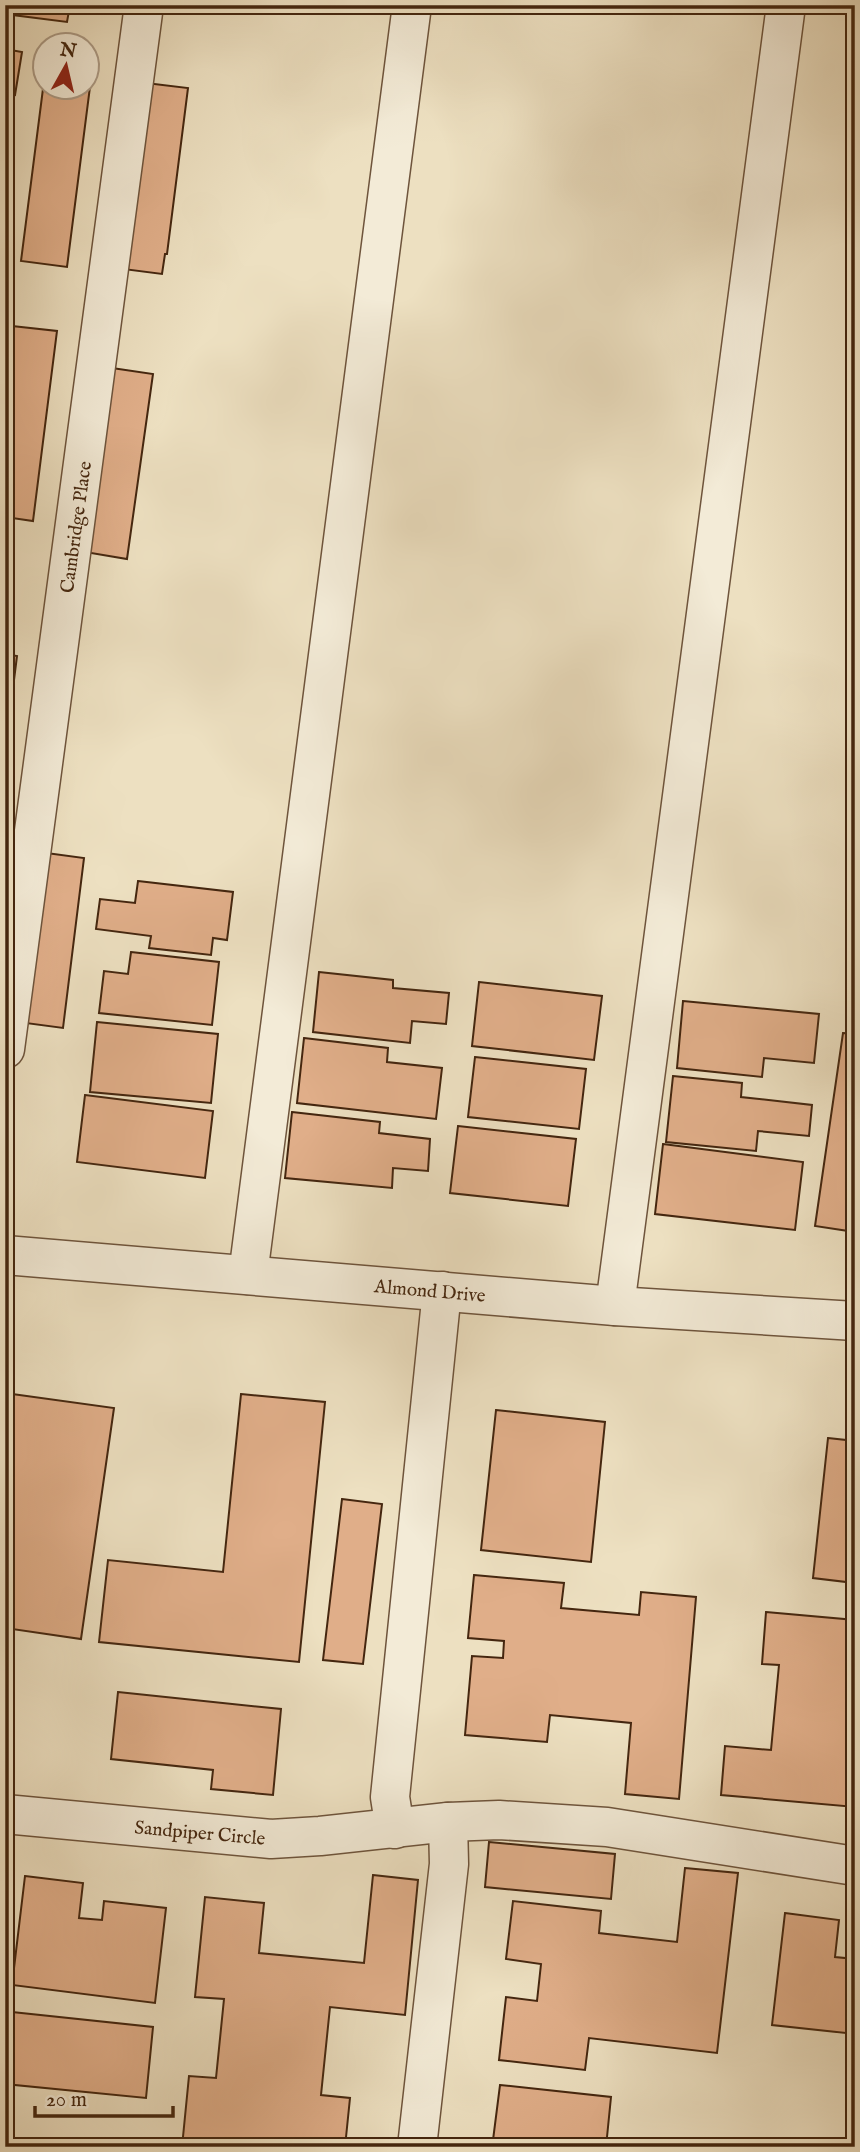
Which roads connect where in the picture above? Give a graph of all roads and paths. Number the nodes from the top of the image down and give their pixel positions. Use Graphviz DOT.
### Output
graph roads {
  1 [pos="144,5"];
  2 [pos="412,5"];
  3 [pos="786,5"];
  4 [pos="5,1049"];
  5 [pos="5,1255"];
  6 [pos="248,1275"];
  7 [pos="442,1291"];
  8 [pos="615,1307"];
  9 [pos="855,1321"];
  10 [pos="5,1814"];
  11 [pos="448,1822"];
  12 [pos="395,1829"];
  13 [pos="855,1866"];
  14 [pos="417,2147"];
  1 -- 4 [label="street, Cambridge Place"];
  2 -- 6 [label="street"];
  3 -- 8 [label="street"];
  5 -- 6 [label="street, Almond Drive"];
  6 -- 7 [label="street, Almond Drive"];
  7 -- 8 [label="street, Almond Drive"];
  7 -- 12 [label="street"];
  8 -- 9 [label="street, Almond Drive"];
  10 -- 12 [label="street, Sandpiper Circle"];
  11 -- 12 [label="street, Sandpiper Circle"];
  11 -- 13 [label="street, Sandpiper Circle"];
  11 -- 14 [label="street"];
}
